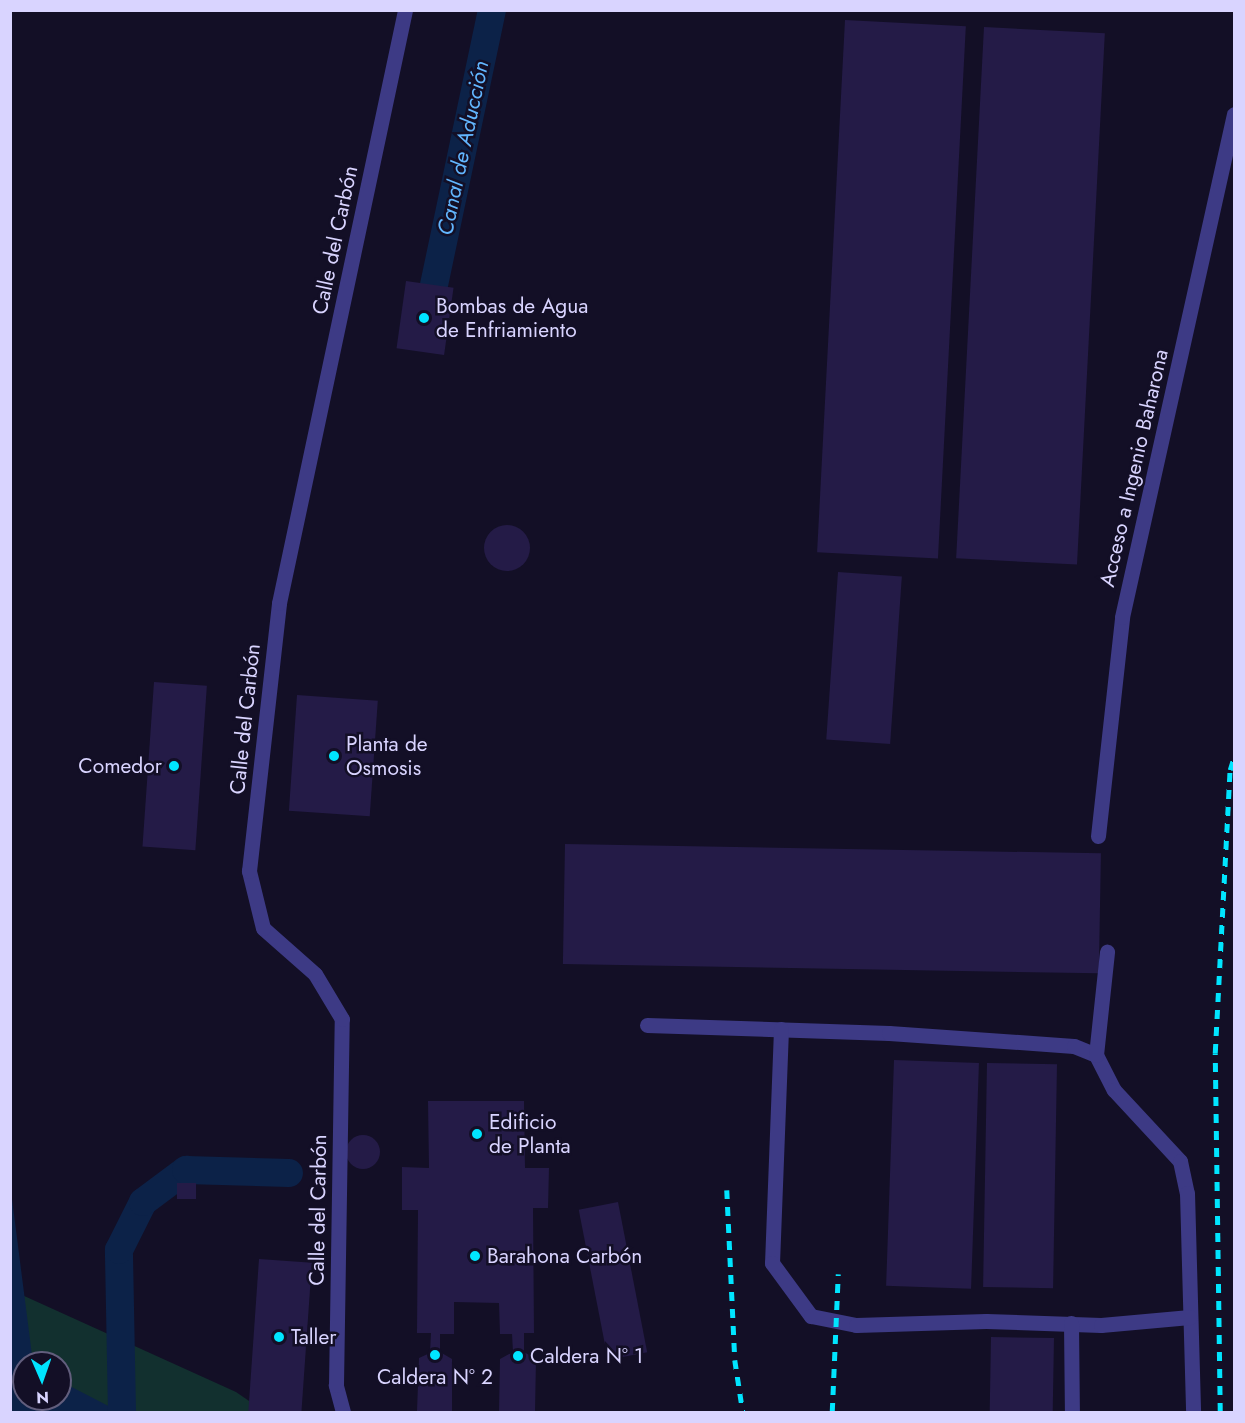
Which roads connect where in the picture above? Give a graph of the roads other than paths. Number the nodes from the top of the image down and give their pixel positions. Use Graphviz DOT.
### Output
graph roads {
  1 [pos="405,10"];
  2 [pos="1234,114"];
  3 [pos="1098,836"];
  4 [pos="1107,952"];
  5 [pos="647,1025"];
  6 [pos="781,1029"];
  7 [pos="1096,1055"];
  8 [pos="1190,1317"];
  9 [pos="1071,1323"];
  10 [pos="343,1413"];
  11 [pos="1072,1413"];
  12 [pos="1193,1413"];
  1 -- 10 [label="lane, Calle del Carbón"];
  2 -- 3 [label="lane, Acceso a Ingenio Baharona"];
  4 -- 7 [label="lane"];
  5 -- 6 [label="lane"];
  6 -- 7 [label="lane"];
  6 -- 9 [label="lane"];
  7 -- 8 [label="lane"];
  8 -- 9 [label="lane"];
  8 -- 12 [label="lane"];
  9 -- 11 [label="lane"];
}
